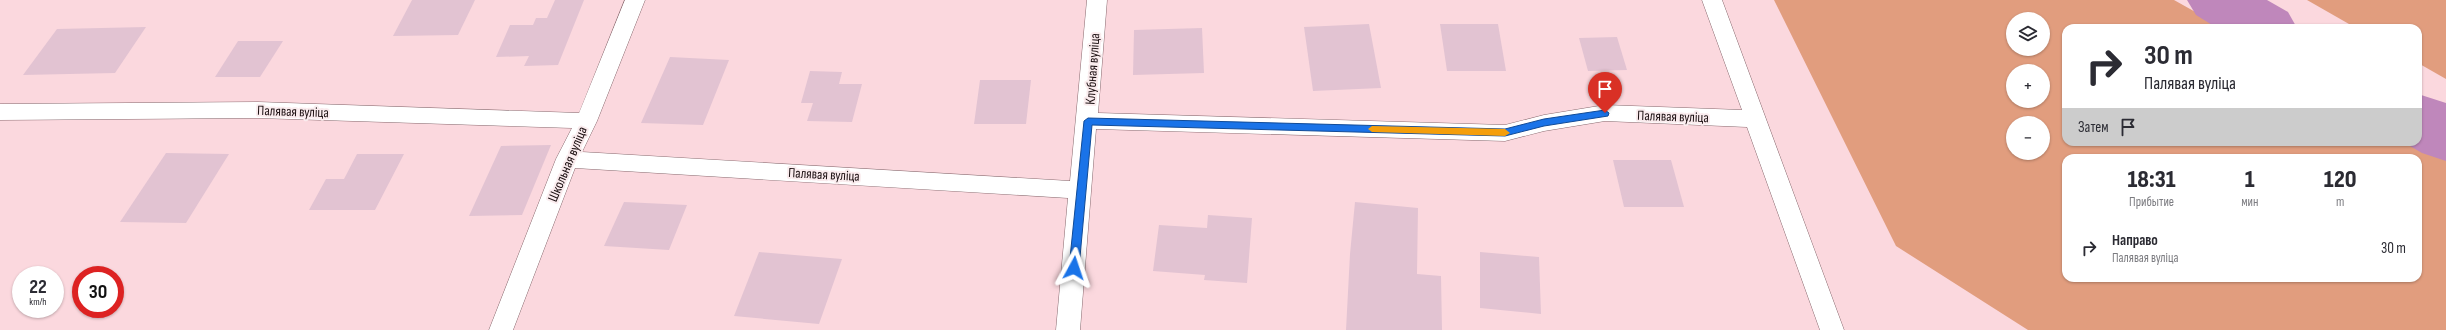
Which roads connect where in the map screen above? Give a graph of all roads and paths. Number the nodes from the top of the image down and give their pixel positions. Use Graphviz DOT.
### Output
graph roads {
  1 [pos="635,0"];
  2 [pos="1097,0"];
  3 [pos="1712,0"];
  4 [pos="0,112"];
  5 [pos="1757,119"];
  6 [pos="586,121"];
  7 [pos="1088,121"];
  8 [pos="567,159"];
  9 [pos="1082,190"];
  10 [pos="501,330"];
  11 [pos="1068,330"];
  12 [pos="1832,330"];
  1 -- 6 [label="street, Школьная вуліца"];
  2 -- 7 [label="street, Клубная вуліца"];
  3 -- 5 [label="street"];
  4 -- 6 [label="street, Палявая вуліца"];
  5 -- 7 [label="street, Палявая вуліца"];
  5 -- 12 [label="street"];
  6 -- 8 [label="street, Школьная вуліца"];
  7 -- 9 [label="street, Клубная вуліца"];
  8 -- 9 [label="street, Палявая вуліца"];
  8 -- 10 [label="street, Школьная вуліца"];
  9 -- 11 [label="street, Клубная вуліца"];
}
